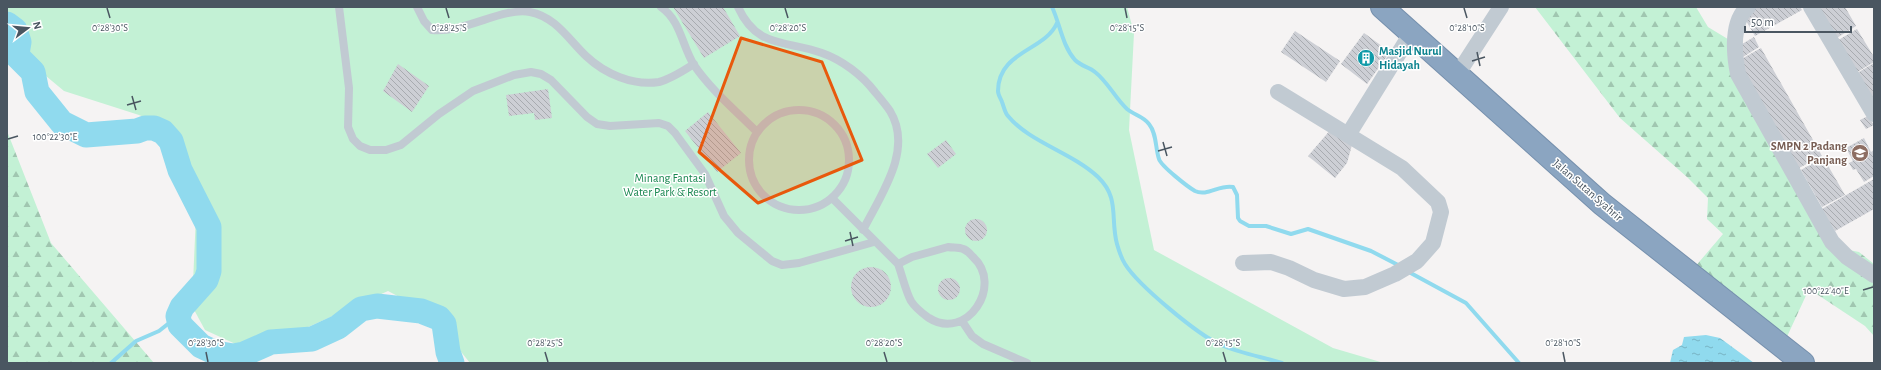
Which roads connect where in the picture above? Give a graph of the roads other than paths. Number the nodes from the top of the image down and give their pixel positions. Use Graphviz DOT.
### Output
graph roads {
  1 [pos="339,7"];
  2 [pos="417,7"];
  3 [pos="661,7"];
  4 [pos="738,7"];
  5 [pos="1382,7"];
  6 [pos="1501,7"];
  7 [pos="1748,7"];
  8 [pos="1811,7"];
  9 [pos="1412,32"];
  10 [pos="694,64"];
  11 [pos="1457,75"];
  12 [pos="1278,92"];
  13 [pos="1874,114"];
  14 [pos="757,132"];
  15 [pos="1348,135"];
  16 [pos="833,198"];
  17 [pos="863,230"];
  18 [pos="874,242"];
  19 [pos="1243,263"];
  20 [pos="898,264"];
  21 [pos="1874,274"];
  22 [pos="962,321"];
  23 [pos="1027,363"];
  24 [pos="1803,363"];
  1 -- 18 [label="lane"];
  2 -- 10 [label="lane"];
  3 -- 10 [label="lane"];
  4 -- 17 [label="lane"];
  5 -- 9 [label="highway, Jalan Sutan Syahrir"];
  6 -- 11 [label="street"];
  7 -- 21 [label="street"];
  8 -- 13 [label="street"];
  9 -- 11 [label="highway, Jalan Sutan Syahrir"];
  9 -- 15 [label="street"];
  10 -- 14 [label="lane"];
  11 -- 24 [label="highway, Jalan Sutan Syahrir"];
  12 -- 15 [label="street"];
  14 -- 16 [label="lane"];
  14 -- 16 [label="lane"];
  15 -- 19 [label="street"];
  16 -- 17 [label="lane"];
  17 -- 18 [label="lane"];
  18 -- 20 [label="lane"];
  20 -- 22 [label="lane"];
  20 -- 22 [label="lane"];
  22 -- 23 [label="lane"];
}
